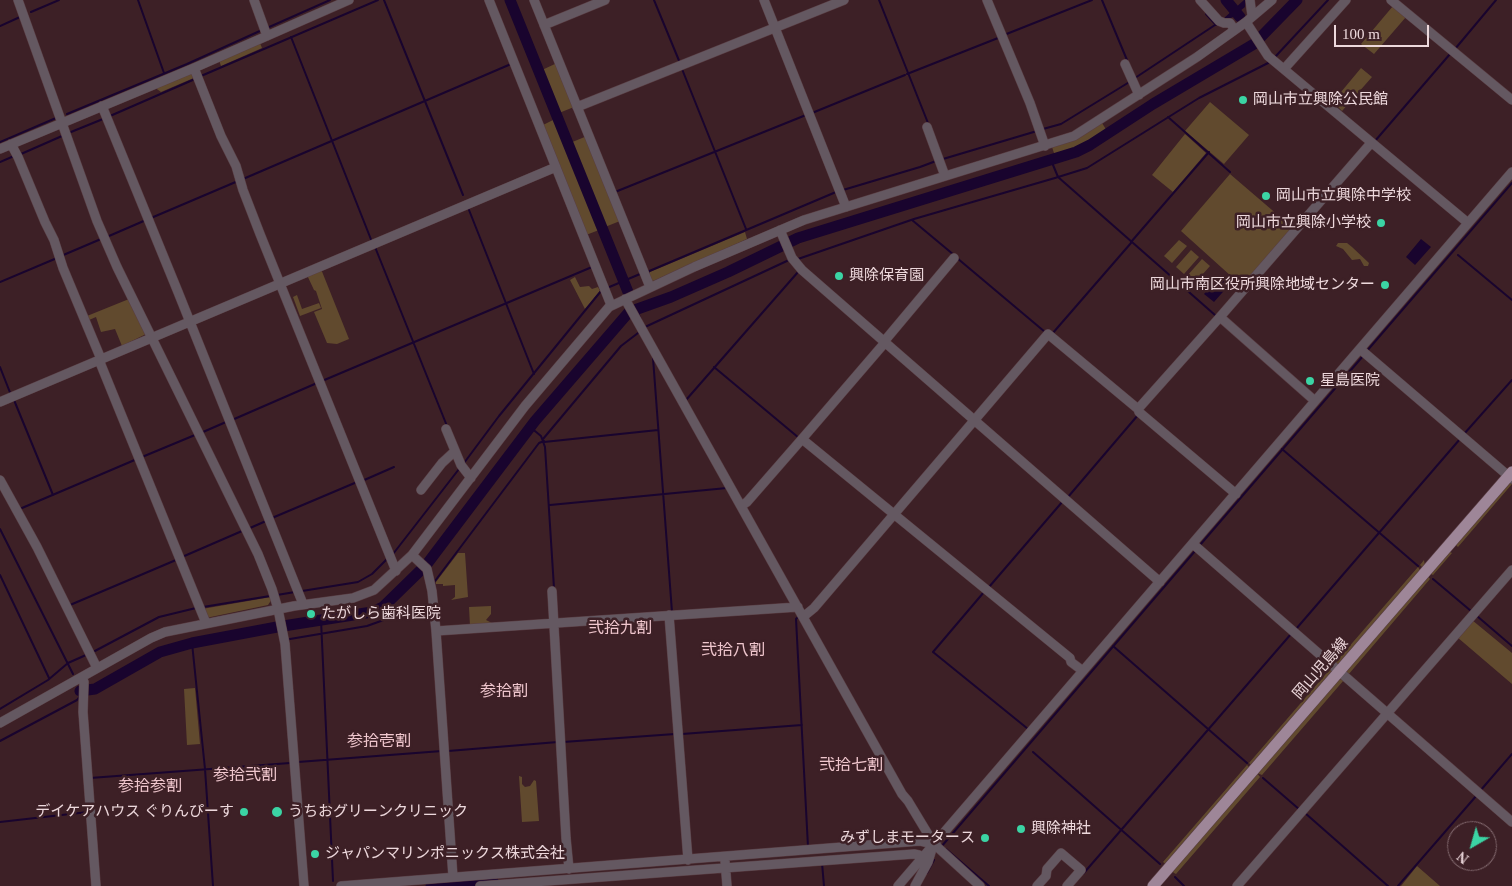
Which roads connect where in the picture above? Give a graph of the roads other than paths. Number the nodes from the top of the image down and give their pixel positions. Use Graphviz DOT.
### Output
graph roads {
  1 [pos="18,0"];
  2 [pos="254,0"];
  3 [pos="349,0"];
  4 [pos="489,0"];
  5 [pos="534,0"];
  6 [pos="605,0"];
  7 [pos="764,0"];
  8 [pos="844,0"];
  9 [pos="987,0"];
  10 [pos="1200,0"];
  11 [pos="1250,0"];
  12 [pos="1272,0"];
  13 [pos="1346,0"];
  14 [pos="1391,0"];
  15 [pos="1249,19"];
  16 [pos="544,25"];
  17 [pos="776,28"];
  18 [pos="1234,29"];
  19 [pos="265,31"];
  20 [pos="1125,64"];
  21 [pos="1286,67"];
  22 [pos="197,75"];
  23 [pos="1139,95"];
  24 [pos="1512,100"];
  25 [pos="579,107"];
  26 [pos="106,113"];
  27 [pos="62,123"];
  28 [pos="927,128"];
  29 [pos="1371,142"];
  30 [pos="11,144"];
  31 [pos="1045,146"];
  32 [pos="0,149"];
  33 [pos="554,168"];
  34 [pos="1512,172"];
  35 [pos="945,176"];
  36 [pos="846,207"];
  37 [pos="1468,223"];
  38 [pos="780,230"];
  39 [pos="954,258"];
  40 [pos="281,283"];
  41 [pos="650,287"];
  42 [pos="626,301"];
  43 [pos="611,305"];
  44 [pos="1220,317"];
  45 [pos="190,322"];
  46 [pos="152,338"];
  47 [pos="884,343"];
  48 [pos="1363,352"];
  49 [pos="100,359"];
  50 [pos="1316,401"];
  51 [pos="0,402"];
  52 [pos="1138,409"];
  53 [pos="973,420"];
  54 [pos="446,429"];
  55 [pos="802,440"];
  56 [pos="455,451"];
  57 [pos="1511,475"];
  58 [pos="471,478"];
  59 [pos="0,480"];
  60 [pos="421,490"];
  61 [pos="1236,494"];
  62 [pos="743,504"];
  63 [pos="894,514"];
  64 [pos="1196,547"];
  65 [pos="412,555"];
  66 [pos="1512,570"];
  67 [pos="396,572"];
  68 [pos="1160,582"];
  69 [pos="552,591"];
  70 [pos="303,604"];
  71 [pos="798,607"];
  72 [pos="278,609"];
  73 [pos="671,615"];
  74 [pos="805,615"];
  75 [pos="206,623"];
  76 [pos="554,623"];
  77 [pos="436,631"];
  78 [pos="97,668"];
  79 [pos="1083,671"];
  80 [pos="1339,672"];
  81 [pos="82,677"];
  82 [pos="1388,714"];
  83 [pos="0,723"];
  84 [pos="1512,822"];
  85 [pos="934,844"];
  86 [pos="919,855"];
  87 [pos="688,860"];
  88 [pos="726,864"];
  89 [pos="664,867"];
  90 [pos="569,869"];
  91 [pos="641,869"];
  92 [pos="453,876"];
  93 [pos="480,882"];
  94 [pos="362,885"];
  95 [pos="96,886"];
  96 [pos="304,886"];
  97 [pos="341,886"];
  98 [pos="727,886"];
  99 [pos="898,886"];
  100 [pos="915,886"];
  101 [pos="980,886"];
  102 [pos="1037,886"];
  103 [pos="1067,886"];
  104 [pos="1154,886"];
  105 [pos="1237,886"];
  1 -- 27 [label="street"];
  2 -- 19 [label="street"];
  3 -- 19 [label="street"];
  4 -- 33 [label="street"];
  5 -- 16 [label="street"];
  6 -- 16 [label="street"];
  7 -- 17 [label="street"];
  8 -- 17 [label="street"];
  9 -- 31 [label="street"];
  10 -- 18 [label="street"];
  11 -- 15 [label="street"];
  12 -- 15 [label="street"];
  13 -- 21 [label="street"];
  14 -- 24 [label="street"];
  15 -- 18 [label="street"];
  15 -- 21 [label="street"];
  16 -- 25 [label="street"];
  17 -- 25 [label="street"];
  17 -- 36 [label="street"];
  18 -- 23 [label="street"];
  19 -- 22 [label="street"];
  20 -- 23 [label="street"];
  21 -- 29 [label="street"];
  22 -- 26 [label="street"];
  22 -- 40 [label="street"];
  23 -- 31 [label="street"];
  25 -- 41 [label="street"];
  26 -- 27 [label="street"];
  26 -- 45 [label="street"];
  27 -- 30 [label="street"];
  27 -- 46 [label="street"];
  28 -- 35 [label="street"];
  29 -- 37 [label="street"];
  29 -- 44 [label="street"];
  30 -- 32 [label="street"];
  30 -- 49 [label="street"];
  31 -- 35 [label="street"];
  33 -- 40 [label="street"];
  33 -- 43 [label="street"];
  34 -- 37 [label="street"];
  35 -- 36 [label="street"];
  36 -- 38 [label="street"];
  37 -- 48 [label="street"];
  38 -- 41 [label="street"];
  38 -- 47 [label="street"];
  39 -- 47 [label="street"];
  40 -- 45 [label="street"];
  40 -- 67 [label="street"];
  41 -- 42 [label="street"];
  42 -- 43 [label="street"];
  42 -- 62 [label="street"];
  43 -- 58 [label="street"];
  44 -- 50 [label="street"];
  44 -- 52 [label="street"];
  45 -- 46 [label="street"];
  45 -- 70 [label="street"];
  46 -- 49 [label="street"];
  46 -- 72 [label="street"];
  47 -- 53 [label="street"];
  47 -- 55 [label="street"];
  48 -- 50 [label="street"];
  48 -- 57 [label="street"];
  49 -- 51 [label="street"];
  49 -- 75 [label="street"];
  50 -- 61 [label="street"];
  52 -- 53 [label="street"];
  52 -- 61 [label="street"];
  53 -- 63 [label="street"];
  53 -- 68 [label="street"];
  54 -- 56 [label="street"];
  55 -- 62 [label="street"];
  55 -- 63 [label="street"];
  56 -- 58 [label="street"];
  56 -- 60 [label="street"];
  57 -- 80 [label="main road, 岡山児島線"];
  58 -- 65 [label="street"];
  59 -- 78 [label="street"];
  61 -- 64 [label="street"];
  62 -- 71 [label="street"];
  63 -- 74 [label="street"];
  63 -- 79 [label="street"];
  64 -- 68 [label="street"];
  64 -- 80 [label="street"];
  65 -- 67 [label="street"];
  65 -- 77 [label="street"];
  66 -- 82 [label="street"];
  67 -- 70 [label="street"];
  68 -- 79 [label="street"];
  69 -- 76 [label="street"];
  70 -- 72 [label="street"];
  71 -- 73 [label="street"];
  71 -- 74 [label="street"];
  72 -- 75 [label="street"];
  72 -- 96 [label="street"];
  73 -- 76 [label="street"];
  73 -- 87 [label="street"];
  74 -- 85 [label="street"];
  75 -- 78 [label="street"];
  76 -- 77 [label="street"];
  76 -- 90 [label="street"];
  77 -- 92 [label="street"];
  78 -- 81 [label="street"];
  79 -- 85 [label="street"];
  80 -- 82 [label="street"];
  80 -- 104 [label="main road, 岡山児島線"];
  81 -- 83 [label="street"];
  81 -- 95 [label="street"];
  82 -- 84 [label="street"];
  82 -- 105 [label="street"];
  85 -- 88 [label="street"];
  85 -- 99 [label="street"];
  85 -- 100 [label="street"];
  85 -- 101 [label="street"];
  86 -- 88 [label="street"];
  87 -- 88 [label="street"];
  87 -- 89 [label="street"];
  88 -- 89 [label="street"];
  88 -- 98 [label="street"];
  89 -- 91 [label="street"];
  90 -- 91 [label="street"];
  90 -- 93 [label="street"];
  91 -- 93 [label="street"];
  92 -- 93 [label="street"];
  92 -- 94 [label="street"];
  94 -- 97 [label="street"];
  102 -- 103 [label="street"];
}
